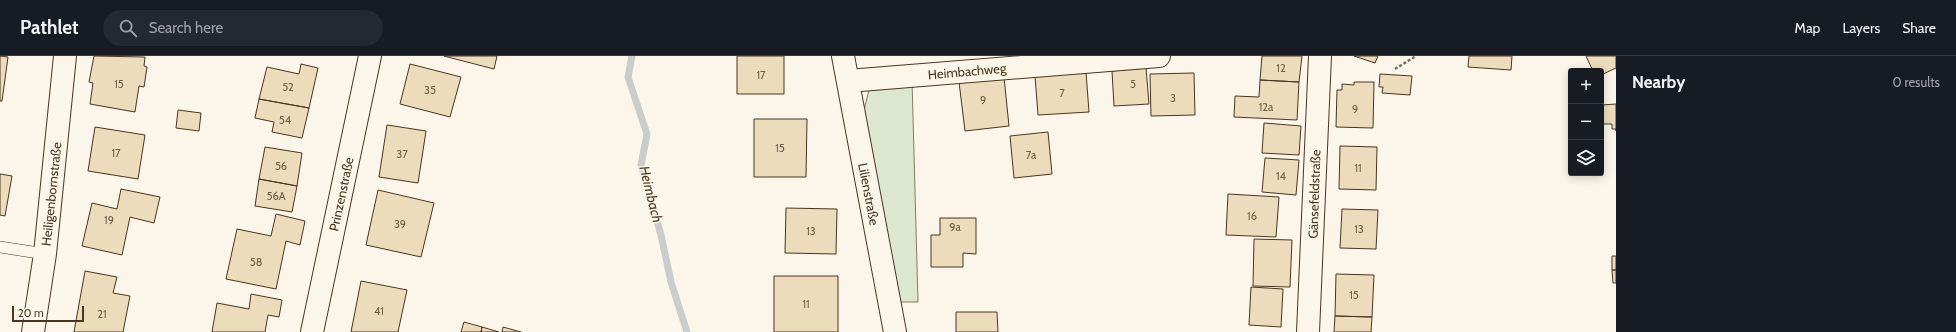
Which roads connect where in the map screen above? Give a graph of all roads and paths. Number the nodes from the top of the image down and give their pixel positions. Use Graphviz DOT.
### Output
graph roads {
  1 [pos="64,56"];
  2 [pos="370,56"];
  3 [pos="843,56"];
  4 [pos="1159,56"];
  5 [pos="1320,56"];
  6 [pos="1416,56"];
  7 [pos="1395,69"];
  8 [pos="848,81"];
  9 [pos="0,247"];
  10 [pos="45,254"];
  11 [pos="33,332"];
  12 [pos="312,332"];
  13 [pos="895,332"];
  14 [pos="1308,332"];
  1 -- 10 [label="street, Heiligenbornstraße"];
  2 -- 12 [label="street, Prinzenstraße"];
  3 -- 8 [label="street, Lilienstraße"];
  4 -- 8 [label="street, Heimbachweg"];
  5 -- 14 [label="street, Gänsefeldstraße"];
  6 -- 7 [label="path"];
  8 -- 13 [label="street, Lilienstraße"];
  9 -- 10 [label="lane"];
  10 -- 11 [label="street, Heiligenbornstraße"];
}
